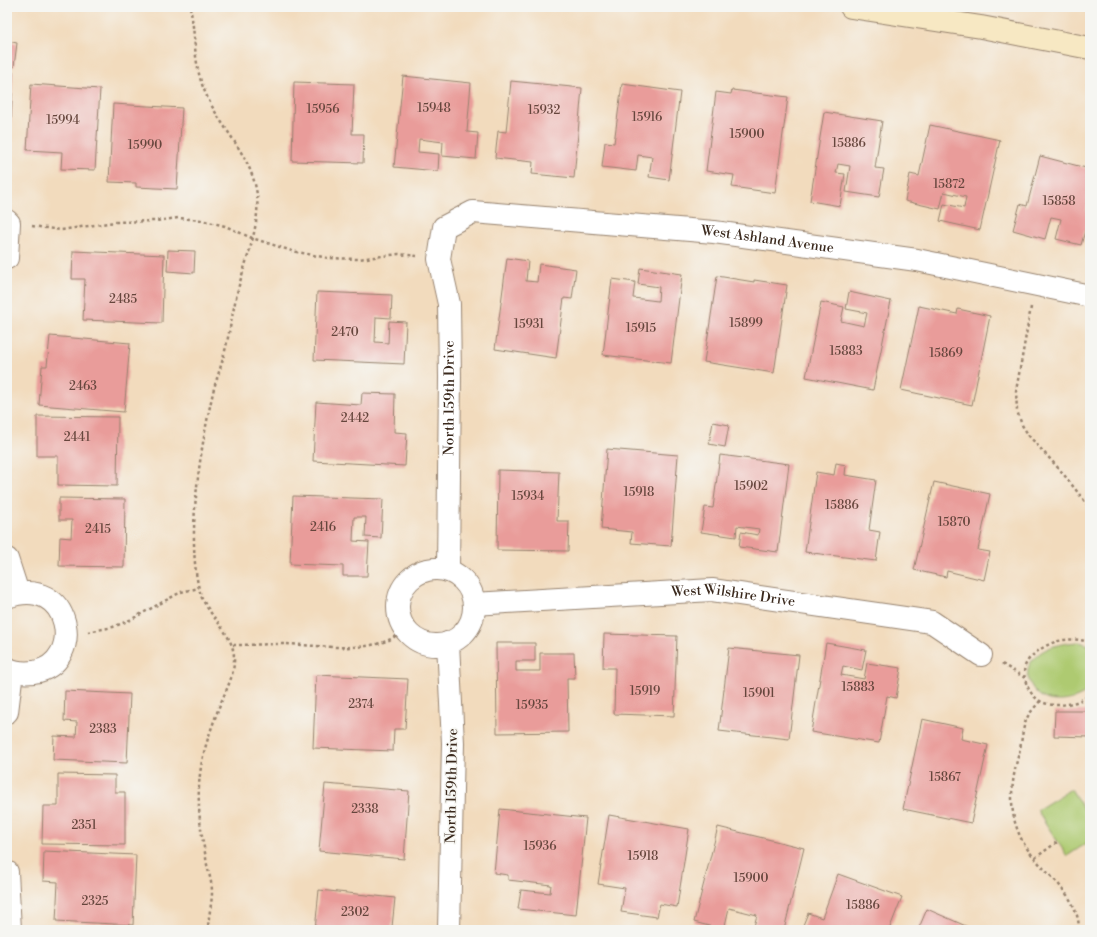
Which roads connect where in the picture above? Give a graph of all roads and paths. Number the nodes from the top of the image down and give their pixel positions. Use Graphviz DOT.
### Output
graph roads {
  1 [pos="190,7"];
  2 [pos="851,7"];
  3 [pos="1090,48"];
  4 [pos="8,222"];
  5 [pos="444,227"];
  6 [pos="252,238"];
  7 [pos="7,258"];
  8 [pos="439,259"];
  9 [pos="1034,285"];
  10 [pos="1090,296"];
  11 [pos="1090,508"];
  12 [pos="7,559"];
  13 [pos="448,570"];
  14 [pos="199,588"];
  15 [pos="13,595"];
  16 [pos="474,604"];
  17 [pos="403,625"];
  18 [pos="66,629"];
  19 [pos="1090,642"];
  20 [pos="448,643"];
  21 [pos="233,645"];
  22 [pos="981,655"];
  23 [pos="10,669"];
  24 [pos="1025,678"];
  25 [pos="1090,694"];
  26 [pos="1040,701"];
  27 [pos="7,712"];
  28 [pos="1058,842"];
  29 [pos="1035,858"];
  30 [pos="7,872"];
  31 [pos="10,930"];
  32 [pos="208,930"];
  33 [pos="449,930"];
  34 [pos="1079,930"];
  1 -- 6 [label="path"];
  2 -- 3 [label="main road"];
  4 -- 6 [label="path"];
  4 -- 7 [label="street"];
  5 -- 8 [label="street, North 159th Drive"];
  5 -- 9 [label="street, West Ashland Avenue"];
  6 -- 8 [label="path"];
  6 -- 14 [label="path"];
  8 -- 13 [label="street, North 159th Drive"];
  9 -- 10 [label="street, West Ashland Avenue"];
  9 -- 11 [label="path"];
  12 -- 15 [label="street"];
  13 -- 16 [label="street"];
  13 -- 17 [label="street"];
  14 -- 18 [label="path"];
  14 -- 21 [label="path"];
  15 -- 18 [label="street"];
  16 -- 20 [label="street"];
  16 -- 22 [label="street, West Wilshire Drive"];
  17 -- 20 [label="street"];
  17 -- 21 [label="path"];
  18 -- 23 [label="street"];
  19 -- 24 [label="path"];
  20 -- 33 [label="street, North 159th Drive"];
  21 -- 32 [label="path"];
  22 -- 24 [label="path"];
  23 -- 27 [label="street"];
  24 -- 26 [label="path"];
  25 -- 26 [label="path"];
  26 -- 29 [label="path"];
  28 -- 29 [label="path"];
  29 -- 34 [label="path"];
  30 -- 31 [label="street"];
}
